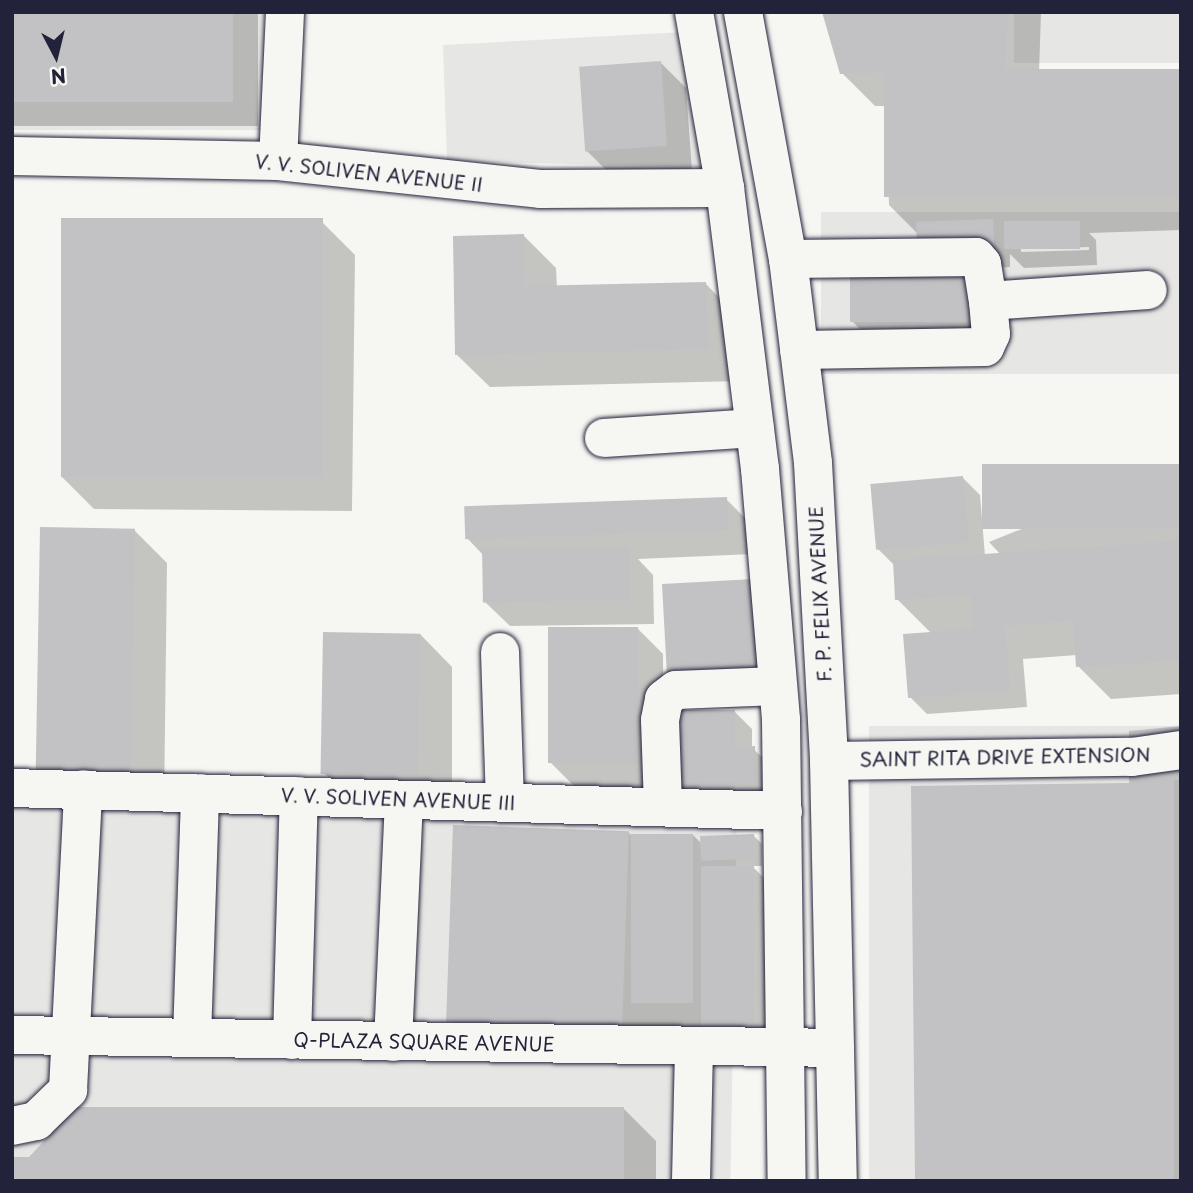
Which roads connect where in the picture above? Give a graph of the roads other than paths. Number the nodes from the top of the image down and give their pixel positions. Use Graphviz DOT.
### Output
graph roads {
  1 [pos="285,12"];
  2 [pos="694,12"];
  3 [pos="743,12"];
  4 [pos="12,156"];
  5 [pos="278,161"];
  6 [pos="725,188"];
  7 [pos="788,259"];
  8 [pos="1148,290"];
  9 [pos="988,301"];
  10 [pos="799,350"];
  11 [pos="755,428"];
  12 [pos="604,438"];
  13 [pos="813,463"];
  14 [pos="760,469"];
  15 [pos="500,652"];
  16 [pos="778,686"];
  17 [pos="1181,751"];
  18 [pos="829,761"];
  19 [pos="12,788"];
  20 [pos="83,789"];
  21 [pos="200,793"];
  22 [pos="299,796"];
  23 [pos="404,800"];
  24 [pos="505,802"];
  25 [pos="663,806"];
  26 [pos="783,811"];
  27 [pos="12,1035"];
  28 [pos="71,1036"];
  29 [pos="191,1038"];
  30 [pos="292,1040"];
  31 [pos="393,1042"];
  32 [pos="694,1048"];
  33 [pos="786,1048"];
  34 [pos="835,1048"];
  35 [pos="12,1126"];
  36 [pos="691,1181"];
  37 [pos="787,1181"];
  38 [pos="838,1181"];
  1 -- 5 [label="main road"];
  2 -- 6 [label="main road"];
  3 -- 7 [label="main road, F. P. FELIX AVENUE"];
  4 -- 5 [label="main road, V. V. SOLIVEN AVENUE II"];
  5 -- 6 [label="main road, V. V. SOLIVEN AVENUE II"];
  6 -- 11 [label="main road"];
  7 -- 9 [label="main road"];
  7 -- 10 [label="main road, F. P. FELIX AVENUE"];
  8 -- 9 [label="main road"];
  9 -- 10 [label="main road"];
  10 -- 13 [label="main road, F. P. FELIX AVENUE"];
  11 -- 12 [label="main road"];
  11 -- 14 [label="main road"];
  13 -- 14 [label="main road"];
  13 -- 18 [label="main road, F. P. FELIX AVENUE"];
  14 -- 16 [label="main road"];
  15 -- 24 [label="main road"];
  16 -- 25 [label="main road"];
  16 -- 26 [label="main road"];
  17 -- 18 [label="main road, SAINT RITA DRIVE EXTENSION"];
  18 -- 34 [label="main road, F. P. FELIX AVENUE"];
  19 -- 20 [label="main road, V. V. SOLIVEN AVENUE III"];
  20 -- 21 [label="main road, V. V. SOLIVEN AVENUE III"];
  20 -- 28 [label="main road"];
  21 -- 22 [label="main road, V. V. SOLIVEN AVENUE III"];
  21 -- 29 [label="main road"];
  22 -- 23 [label="main road, V. V. SOLIVEN AVENUE III"];
  22 -- 30 [label="main road"];
  23 -- 24 [label="main road, V. V. SOLIVEN AVENUE III"];
  23 -- 31 [label="main road"];
  24 -- 25 [label="main road, V. V. SOLIVEN AVENUE III"];
  25 -- 26 [label="main road, V. V. SOLIVEN AVENUE III"];
  26 -- 33 [label="main road"];
  27 -- 28 [label="main road, Q-PLAZA SQUARE AVENUE"];
  28 -- 29 [label="main road, Q-PLAZA SQUARE AVENUE"];
  28 -- 35 [label="main road"];
  29 -- 30 [label="main road, Q-PLAZA SQUARE AVENUE"];
  30 -- 31 [label="main road, Q-PLAZA SQUARE AVENUE"];
  31 -- 32 [label="main road, Q-PLAZA SQUARE AVENUE"];
  32 -- 33 [label="main road, Q-PLAZA SQUARE AVENUE"];
  32 -- 36 [label="main road"];
  33 -- 34 [label="main road, Q-PLAZA SQUARE AVENUE"];
  33 -- 37 [label="main road"];
  34 -- 38 [label="main road, F. P. FELIX AVENUE"];
}
